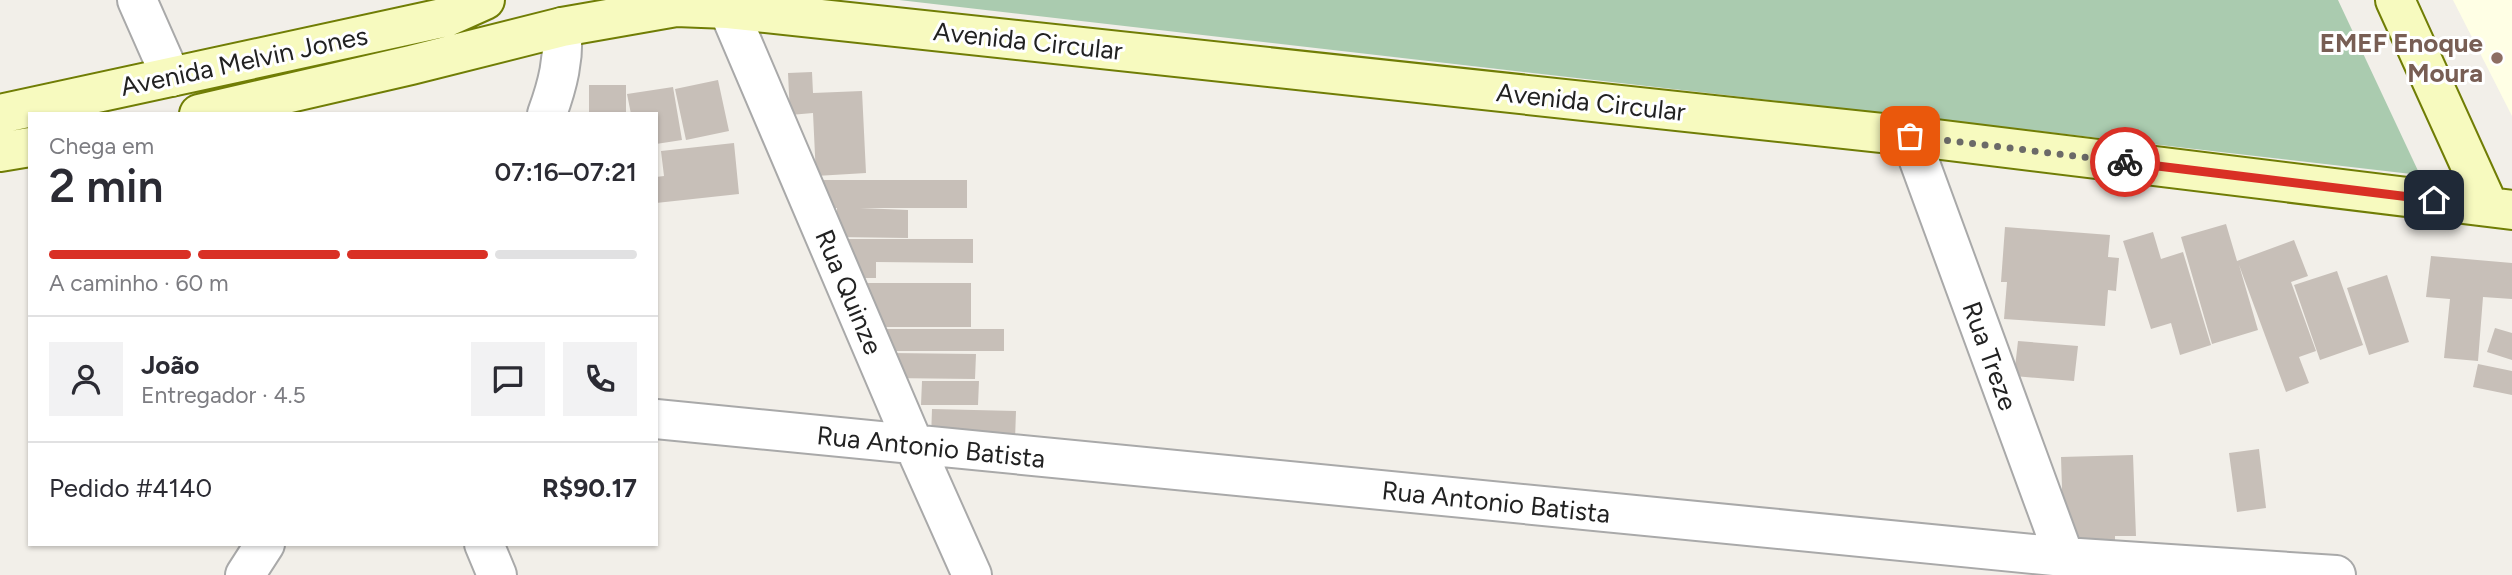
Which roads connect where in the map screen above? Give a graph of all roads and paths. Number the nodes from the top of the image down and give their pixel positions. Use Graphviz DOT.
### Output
graph roads {
  1 [pos="137,0"];
  2 [pos="485,0"];
  3 [pos="2395,0"];
  4 [pos="676,3"];
  5 [pos="729,9"];
  6 [pos="562,27"];
  7 [pos="171,77"];
  8 [pos="208,112"];
  9 [pos="548,112"];
  10 [pos="0,114"];
  11 [pos="1910,136"];
  12 [pos="28,147"];
  13 [pos="0,152"];
  14 [pos="2501,208"];
  15 [pos="658,419"];
  16 [pos="914,446"];
  17 [pos="264,546"];
  18 [pos="485,546"];
  19 [pos="2067,566"];
  20 [pos="245,575"];
  21 [pos="497,575"];
  22 [pos="972,575"];
  23 [pos="2336,575"];
  1 -- 7 [label="street"];
  2 -- 7 [label="main road, Avenida Melvin Jones"];
  3 -- 14 [label="main road"];
  4 -- 5 [label="main road, Avenida Circular"];
  4 -- 6 [label="main road, Avenida Melvin Jones"];
  5 -- 11 [label="main road, Avenida Circular"];
  5 -- 16 [label="street, Rua Quinze"];
  6 -- 8 [label="main road, Avenida Melvin Jones"];
  6 -- 9 [label="street"];
  7 -- 10 [label="main road, Avenida Melvin Jones"];
  11 -- 14 [label="main road, Avenida Circular"];
  11 -- 19 [label="street, Rua Treze"];
  12 -- 13 [label="main road"];
  15 -- 16 [label="street, Rua Antonio Batista"];
  16 -- 19 [label="street, Rua Antonio Batista"];
  16 -- 22 [label="street, Rua Quinze"];
  17 -- 20 [label="street"];
  18 -- 21 [label="street"];
  19 -- 23 [label="street, Rua Antonio Batista"];
}
